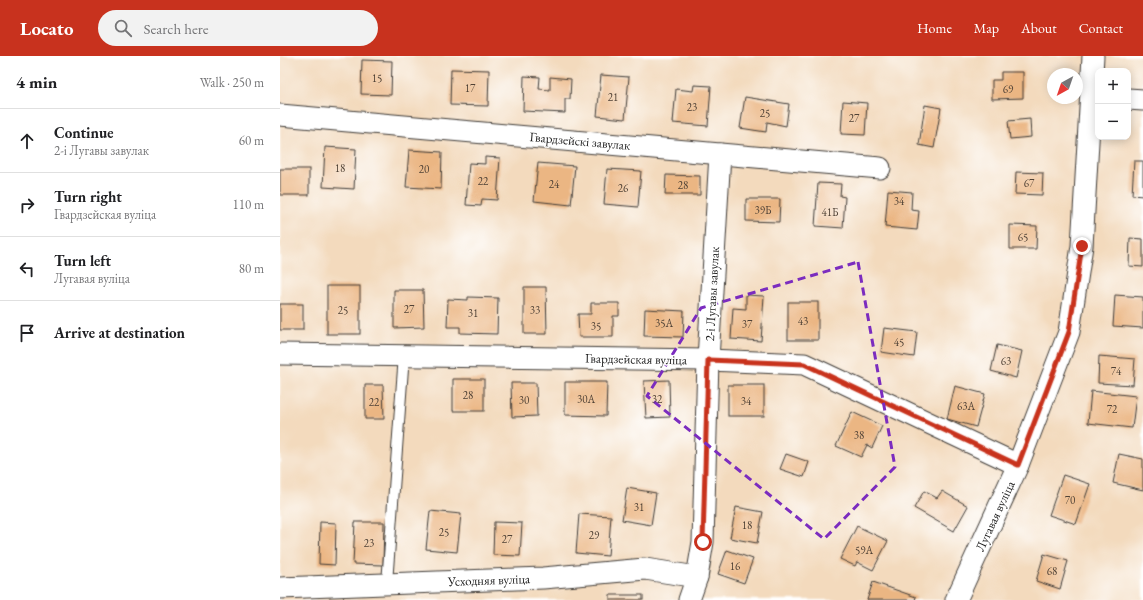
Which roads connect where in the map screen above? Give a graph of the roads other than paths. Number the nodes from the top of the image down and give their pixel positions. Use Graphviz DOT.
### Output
graph roads {
  1 [pos="1093,56"];
  2 [pos="1095,97"];
  3 [pos="1131,99"];
  4 [pos="1143,100"];
  5 [pos="280,115"];
  6 [pos="720,154"];
  7 [pos="880,168"];
  8 [pos="280,354"];
  9 [pos="404,355"];
  10 [pos="708,360"];
  11 [pos="1018,465"];
  12 [pos="697,577"];
  13 [pos="387,583"];
  14 [pos="280,588"];
  15 [pos="689,600"];
  16 [pos="956,600"];
  1 -- 2 [label="street, Лугавая вуліца"];
  2 -- 11 [label="street, Лугавая вуліца"];
  3 -- 4 [label="street"];
  5 -- 6 [label="street, Гвардзейскі завулак"];
  6 -- 7 [label="street, Гвардзейскі завулак"];
  6 -- 10 [label="street, 2-і Лугавы завулак"];
  8 -- 9 [label="street, Гвардзейская вуліца"];
  9 -- 10 [label="street, Гвардзейская вуліца"];
  9 -- 13 [label="lane"];
  10 -- 11 [label="street, Гвардзейская вуліца"];
  10 -- 12 [label="street, 2-і Лугавы завулак"];
  11 -- 16 [label="street, Лугавая вуліца"];
  12 -- 13 [label="street, Усходняя вуліца"];
  12 -- 15 [label="street, 2-і Лугавы завулак"];
  13 -- 14 [label="street, Усходняя вуліца"];
}
